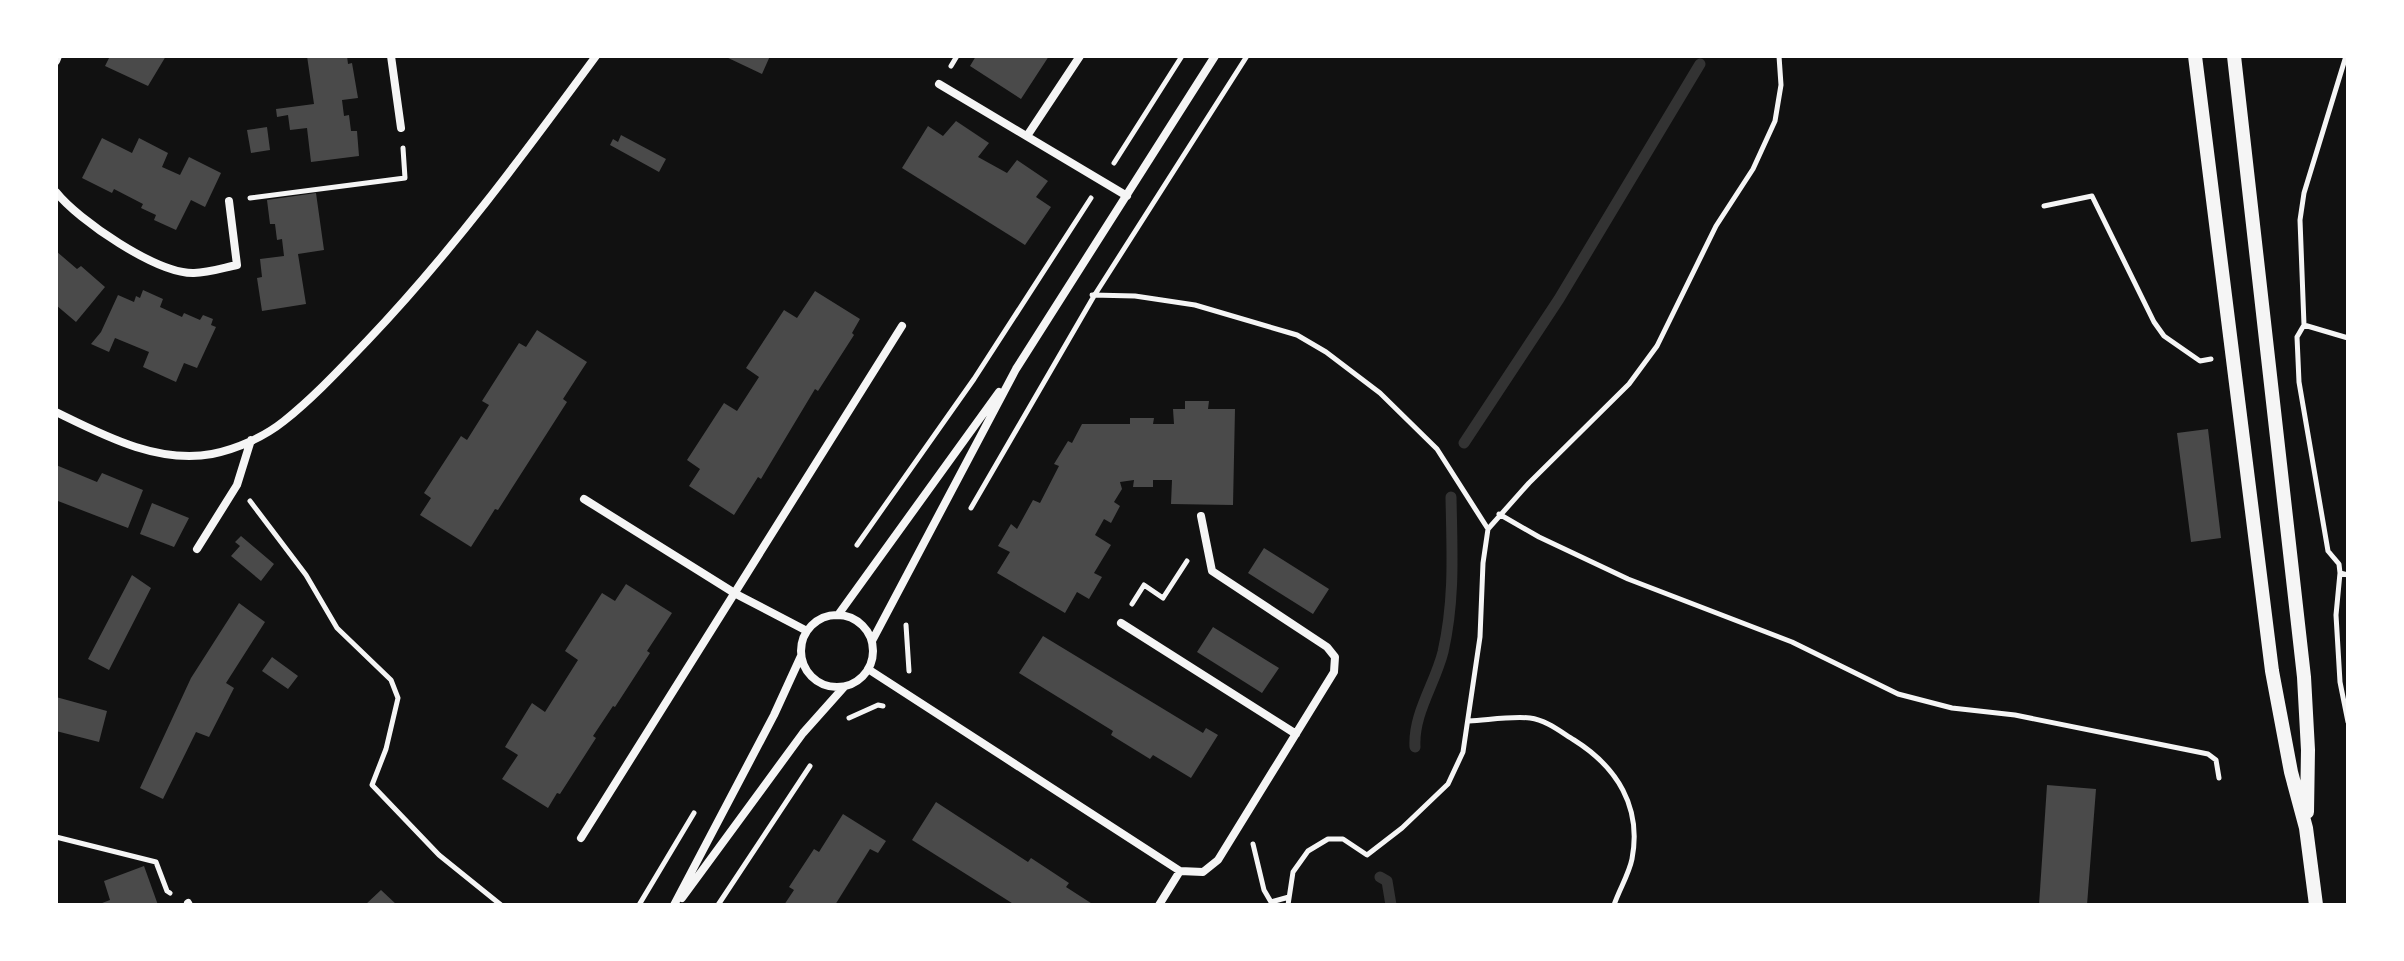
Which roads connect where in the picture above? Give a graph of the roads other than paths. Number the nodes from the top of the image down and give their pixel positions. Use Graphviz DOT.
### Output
graph roads {
  1 [pos="391,56"];
  2 [pos="596,56"];
  3 [pos="1080,56"];
  4 [pos="1215,56"];
  5 [pos="2195,56"];
  6 [pos="2234,56"];
  7 [pos="939,84"];
  8 [pos="401,128"];
  9 [pos="1027,136"];
  10 [pos="56,192"];
  11 [pos="1127,196"];
  12 [pos="229,201"];
  13 [pos="902,326"];
  14 [pos="1016,369"];
  15 [pos="56,412"];
  16 [pos="251,440"];
  17 [pos="584,499"];
  18 [pos="1201,516"];
  19 [pos="197,549"];
  20 [pos="736,594"];
  21 [pos="838,615"];
  22 [pos="1121,623"];
  23 [pos="807,631"];
  24 [pos="872,641"];
  25 [pos="801,656"];
  26 [pos="868,669"];
  27 [pos="844,687"];
  28 [pos="1296,734"];
  29 [pos="2306,828"];
  30 [pos="581,838"];
  31 [pos="1180,871"];
  32 [pos="676,905"];
  33 [pos="1159,905"];
  34 [pos="2316,905"];
  1 -- 8 [label="street"];
  2 -- 16 [label="street"];
  3 -- 9 [label="street"];
  4 -- 11 [label="street"];
  5 -- 29 [label="street"];
  6 -- 29 [label="street"];
  7 -- 9 [label="street"];
  9 -- 11 [label="street"];
  10 -- 12 [label="street"];
  11 -- 14 [label="street"];
  13 -- 20 [label="street"];
  14 -- 21 [label="street"];
  14 -- 24 [label="street"];
  15 -- 16 [label="street"];
  16 -- 19 [label="street"];
  17 -- 20 [label="street"];
  18 -- 28 [label="street"];
  20 -- 23 [label="street"];
  20 -- 30 [label="street"];
  21 -- 23 [label="street"];
  21 -- 24 [label="street"];
  22 -- 28 [label="street"];
  23 -- 25 [label="street"];
  24 -- 26 [label="street"];
  25 -- 27 [label="street"];
  25 -- 32 [label="street"];
  26 -- 27 [label="street"];
  26 -- 31 [label="street"];
  27 -- 32 [label="street"];
  28 -- 31 [label="street"];
  29 -- 34 [label="street"];
  31 -- 33 [label="street"];
}
